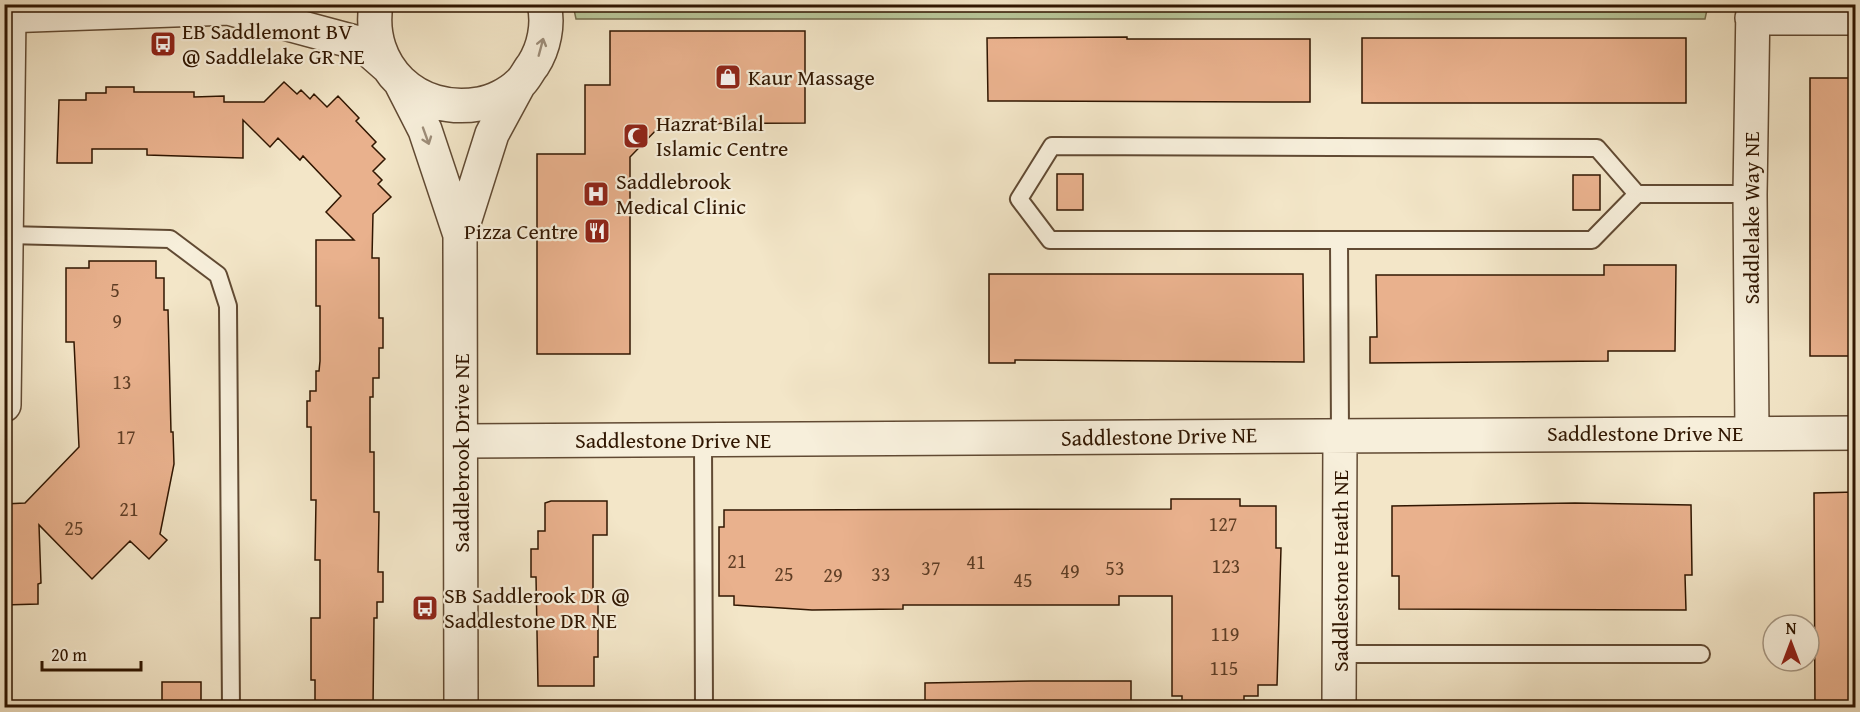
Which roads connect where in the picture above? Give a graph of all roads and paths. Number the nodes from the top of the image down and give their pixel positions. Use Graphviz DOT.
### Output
graph roads {
  1 [pos="376,4"];
  2 [pos="544,4"];
  3 [pos="244,6"];
  4 [pos="1753,11"];
  5 [pos="7,15"];
  6 [pos="1856,18"];
  7 [pos="394,74"];
  8 [pos="519,85"];
  9 [pos="1637,194"];
  10 [pos="1750,194"];
  11 [pos="7,235"];
  12 [pos="460,235"];
  13 [pos="1339,241"];
  14 [pos="4,405"];
  15 [pos="1752,432"];
  16 [pos="1856,433"];
  17 [pos="1340,434"];
  18 [pos="703,440"];
  19 [pos="462,441"];
  20 [pos="1339,654"];
  21 [pos="1701,654"];
  22 [pos="231,708"];
  23 [pos="461,708"];
  24 [pos="704,708"];
  25 [pos="1339,708"];
  1 -- 7 [label="street, Saddlebrook Drive NE"];
  8 -- 2 [label="street, Saddlebrook Drive NE, one-way"];
  3 -- 5 [label="street"];
  3 -- 7 [label="street"];
  4 -- 6 [label="street"];
  4 -- 10 [label="street, Saddlelake Way NE"];
  5 -- 11 [label="street"];
  7 -- 8 [label="street"];
  7 -- 12 [label="street, Saddlebrook Drive NE, one-way"];
  8 -- 12 [label="street, Saddlebrook Drive NE"];
  9 -- 10 [label="lane"];
  9 -- 13 [label="lane"];
  9 -- 13 [label="lane"];
  10 -- 15 [label="street, Saddlelake Way NE"];
  11 -- 14 [label="street"];
  11 -- 22 [label="lane"];
  12 -- 19 [label="street, Saddlebrook Drive NE"];
  13 -- 17 [label="lane"];
  15 -- 16 [label="street, Saddlestone Drive NE"];
  15 -- 17 [label="street, Saddlestone Drive NE"];
  17 -- 18 [label="street, Saddlestone Drive NE"];
  17 -- 20 [label="street, Saddlestone Heath NE"];
  18 -- 19 [label="street, Saddlestone Drive NE"];
  18 -- 24 [label="lane"];
  19 -- 23 [label="street, Saddlebrook Drive NE"];
  20 -- 21 [label="lane"];
  20 -- 25 [label="street, Saddlestone Heath NE"];
}
